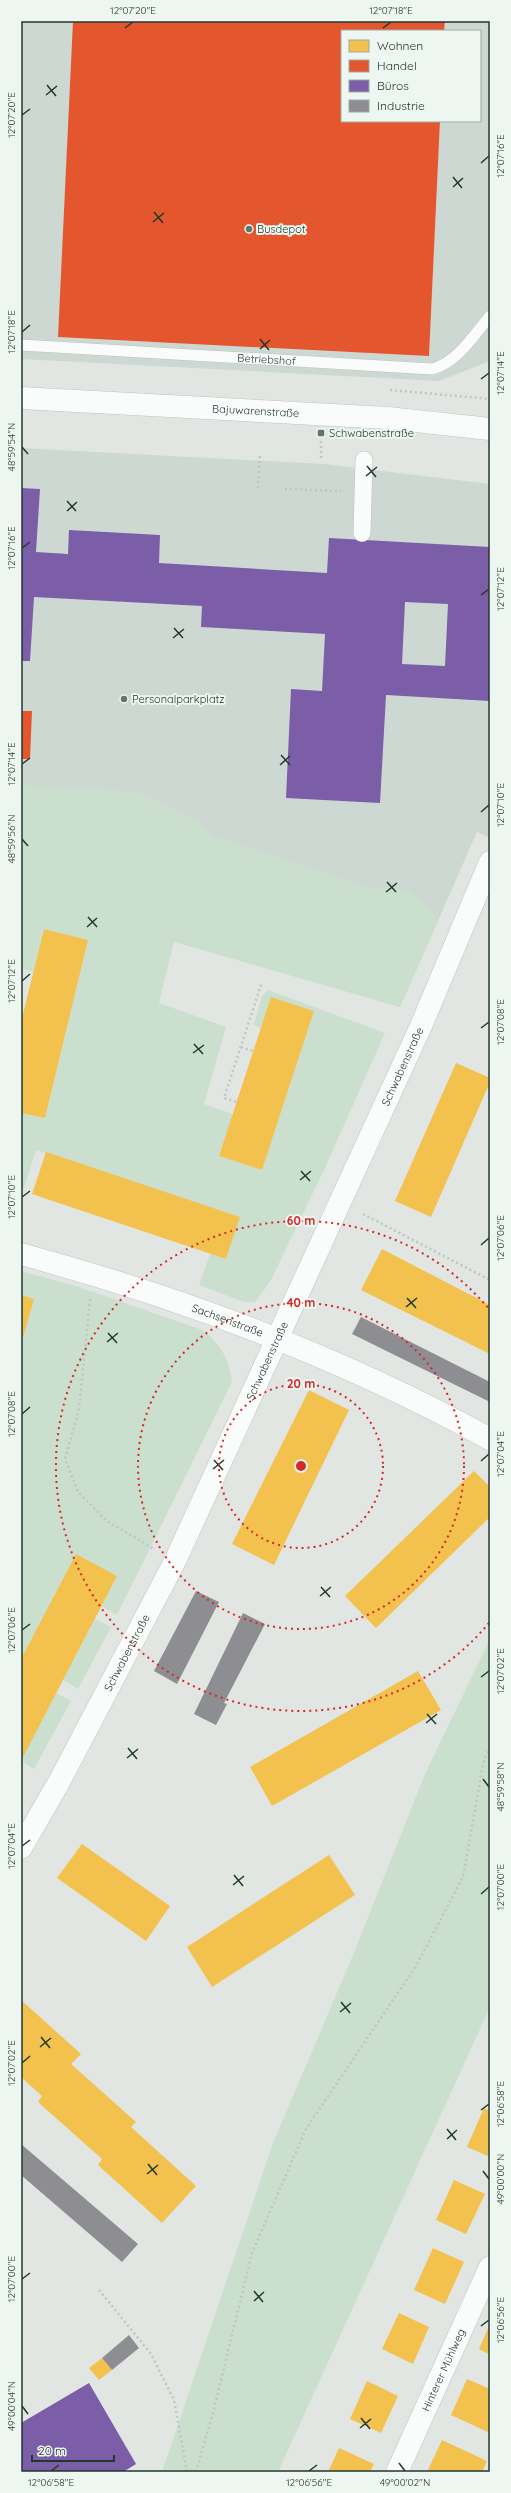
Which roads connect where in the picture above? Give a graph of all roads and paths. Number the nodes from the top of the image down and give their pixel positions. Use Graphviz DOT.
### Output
graph roads {
  1 [pos="490,316"];
  2 [pos="21,345"];
  3 [pos="390,390"];
  4 [pos="21,398"];
  5 [pos="490,399"];
  6 [pos="490,429"];
  7 [pos="321,433"];
  8 [pos="260,454"];
  9 [pos="321,458"];
  10 [pos="364,460"];
  11 [pos="258,488"];
  12 [pos="285,489"];
  13 [pos="338,491"];
  14 [pos="362,533"];
  15 [pos="490,862"];
  16 [pos="262,982"];
  17 [pos="241,1047"];
  18 [pos="253,1051"];
  19 [pos="236,1102"];
  20 [pos="339,1202"];
  21 [pos="21,1254"];
  22 [pos="92,1273"];
  23 [pos="490,1280"];
  24 [pos="278,1339"];
  25 [pos="490,1439"];
  26 [pos="175,1561"];
  27 [pos="490,1746"];
  28 [pos="21,1848"];
  29 [pos="490,2267"];
  30 [pos="99,2290"];
  31 [pos="187,2472"];
  32 [pos="196,2472"];
  33 [pos="397,2472"];
  1 -- 2 [label="lane, Betriebshof"];
  3 -- 5 [label="path"];
  4 -- 6 [label="street, Bajuwarenstraße"];
  7 -- 9 [label="path"];
  8 -- 11 [label="path"];
  10 -- 14 [label="street"];
  12 -- 13 [label="path"];
  15 -- 20 [label="street, Schwabenstraße"];
  16 -- 17 [label="path"];
  17 -- 18 [label="path"];
  17 -- 19 [label="path"];
  20 -- 23 [label="path"];
  20 -- 24 [label="street, Schwabenstraße"];
  21 -- 22 [label="street, Sachsenstraße"];
  22 -- 24 [label="street, Sachsenstraße"];
  22 -- 26 [label="path"];
  24 -- 25 [label="street, Sachsenstraße"];
  24 -- 26 [label="street, Schwabenstraße"];
  26 -- 28 [label="street, Schwabenstraße"];
  27 -- 32 [label="path"];
  29 -- 33 [label="street, Hinterer Mühlweg"];
  30 -- 31 [label="path"];
}
